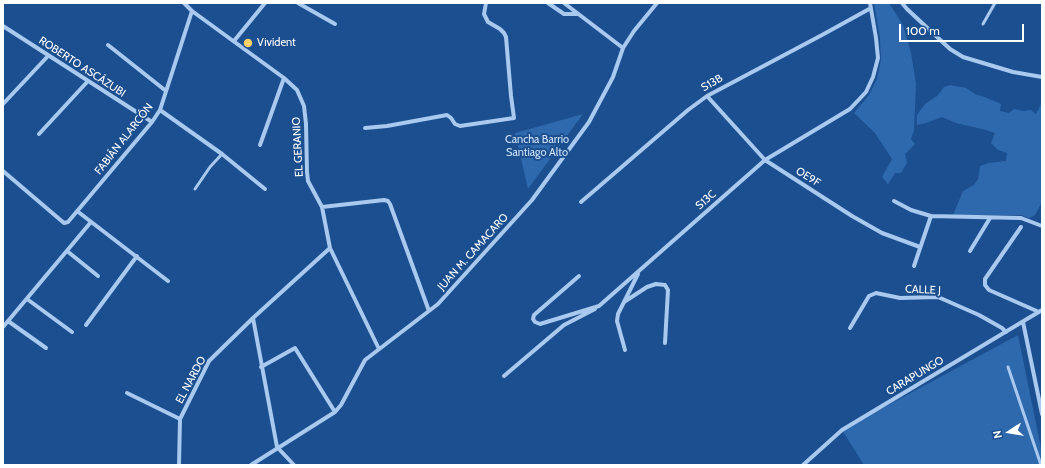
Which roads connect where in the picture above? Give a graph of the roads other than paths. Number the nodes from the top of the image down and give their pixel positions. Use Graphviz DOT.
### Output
graph roads {
  1 [pos="184,3"];
  2 [pos="264,3"];
  3 [pos="298,3"];
  4 [pos="486,3"];
  5 [pos="548,3"];
  6 [pos="564,3"];
  7 [pos="657,3"];
  8 [pos="870,3"];
  9 [pos="902,3"];
  10 [pos="994,3"];
  11 [pos="871,8"];
  12 [pos="192,11"];
  13 [pos="577,14"];
  14 [pos="335,24"];
  15 [pos="983,24"];
  16 [pos="3,26"];
  17 [pos="234,41"];
  18 [pos="108,45"];
  19 [pos="623,48"];
  20 [pos="48,56"];
  21 [pos="1042,77"];
  22 [pos="284,78"];
  23 [pos="88,81"];
  24 [pos="166,91"];
  25 [pos="707,96"];
  26 [pos="3,104"];
  27 [pos="160,110"];
  28 [pos="152,122"];
  29 [pos="365,128"];
  30 [pos="39,134"];
  31 [pos="260,146"];
  32 [pos="222,154"];
  33 [pos="765,160"];
  34 [pos="3,171"];
  35 [pos="195,189"];
  36 [pos="265,189"];
  37 [pos="894,201"];
  38 [pos="581,202"];
  39 [pos="322,207"];
  40 [pos="77,211"];
  41 [pos="931,216"];
  42 [pos="990,218"];
  43 [pos="90,222"];
  44 [pos="1042,226"];
  45 [pos="1021,228"];
  46 [pos="920,247"];
  47 [pos="330,248"];
  48 [pos="67,251"];
  49 [pos="970,251"];
  50 [pos="137,256"];
  51 [pos="914,266"];
  52 [pos="639,271"];
  53 [pos="98,276"];
  54 [pos="579,276"];
  55 [pos="168,281"];
  56 [pos="28,299"];
  57 [pos="624,302"];
  58 [pos="598,306"];
  59 [pos="429,311"];
  60 [pos="1041,311"];
  61 [pos="253,318"];
  62 [pos="8,321"];
  63 [pos="1023,322"];
  64 [pos="86,325"];
  65 [pos="3,327"];
  66 [pos="850,328"];
  67 [pos="72,332"];
  68 [pos="1006,332"];
  69 [pos="665,343"];
  70 [pos="46,348"];
  71 [pos="379,349"];
  72 [pos="625,350"];
  73 [pos="261,367"];
  74 [pos="1008,367"];
  75 [pos="504,376"];
  76 [pos="127,394"];
  77 [pos="335,412"];
  78 [pos="1042,414"];
  79 [pos="180,419"];
  80 [pos="277,448"];
  81 [pos="179,465"];
  82 [pos="251,465"];
  83 [pos="294,465"];
  84 [pos="802,465"];
  85 [pos="1041,465"];
  1 -- 12 [label="street, EL GERANIO"];
  2 -- 17 [label="street"];
  3 -- 14 [label="street"];
  4 -- 29 [label="street"];
  5 -- 13 [label="street"];
  6 -- 13 [label="street"];
  7 -- 19 [label="street, JUAN M. CAMACARO"];
  8 -- 11 [label="street, S13C"];
  9 -- 21 [label="street"];
  10 -- 15 [label="lane"];
  11 -- 25 [label="street, S13B"];
  11 -- 33 [label="street, S13C"];
  12 -- 17 [label="street, EL GERANIO"];
  12 -- 24 [label="street, FABIÁN ALARCÓN"];
  13 -- 19 [label="street"];
  16 -- 20 [label="street, ROBERTO ASCÁZUBI"];
  17 -- 22 [label="street, EL GERANIO"];
  18 -- 24 [label="street"];
  19 -- 59 [label="street, JUAN M. CAMACARO"];
  20 -- 23 [label="street, ROBERTO ASCÁZUBI"];
  20 -- 26 [label="street"];
  22 -- 31 [label="street"];
  22 -- 39 [label="street, EL GERANIO"];
  23 -- 28 [label="street, ROBERTO ASCÁZUBI"];
  23 -- 30 [label="street"];
  24 -- 27 [label="street, FABIÁN ALARCÓN"];
  25 -- 33 [label="street, OE9F"];
  25 -- 38 [label="street, S13B"];
  27 -- 28 [label="street, FABIÁN ALARCÓN"];
  27 -- 32 [label="street"];
  28 -- 40 [label="street, FABIÁN ALARCÓN"];
  32 -- 35 [label="lane"];
  32 -- 36 [label="street"];
  33 -- 46 [label="street, OE9F"];
  33 -- 52 [label="street, S13C"];
  34 -- 40 [label="street, FABIÁN ALARCÓN"];
  37 -- 41 [label="street"];
  39 -- 47 [label="street, EL GERANIO"];
  39 -- 59 [label="street"];
  40 -- 43 [label="street"];
  41 -- 42 [label="street"];
  41 -- 46 [label="street"];
  42 -- 44 [label="street"];
  42 -- 49 [label="street"];
  43 -- 48 [label="street"];
  43 -- 50 [label="street"];
  45 -- 60 [label="street"];
  46 -- 51 [label="street"];
  47 -- 61 [label="street"];
  47 -- 71 [label="street, EL GERANIO"];
  48 -- 53 [label="street"];
  48 -- 56 [label="street"];
  50 -- 55 [label="street"];
  50 -- 64 [label="street"];
  52 -- 57 [label="street"];
  52 -- 58 [label="street, S13C"];
  54 -- 58 [label="street, S13C"];
  56 -- 62 [label="street"];
  56 -- 67 [label="street"];
  57 -- 69 [label="street"];
  57 -- 72 [label="street"];
  58 -- 75 [label="street"];
  59 -- 71 [label="street, JUAN M. CAMACARO"];
  60 -- 63 [label="street, CARAPUNGO"];
  61 -- 73 [label="street"];
  61 -- 79 [label="street, EL NARDO"];
  62 -- 65 [label="street"];
  62 -- 70 [label="street"];
  63 -- 68 [label="street, CARAPUNGO"];
  63 -- 78 [label="street"];
  66 -- 68 [label="street, CALLE J"];
  68 -- 84 [label="street, CARAPUNGO"];
  71 -- 77 [label="street, JUAN M. CAMACARO"];
  73 -- 77 [label="street"];
  73 -- 80 [label="street"];
  74 -- 85 [label="lane"];
  76 -- 79 [label="street"];
  77 -- 80 [label="street, JUAN M. CAMACARO"];
  79 -- 81 [label="street, EL NARDO"];
  80 -- 82 [label="street, JUAN M. CAMACARO"];
  80 -- 83 [label="street"];
}
